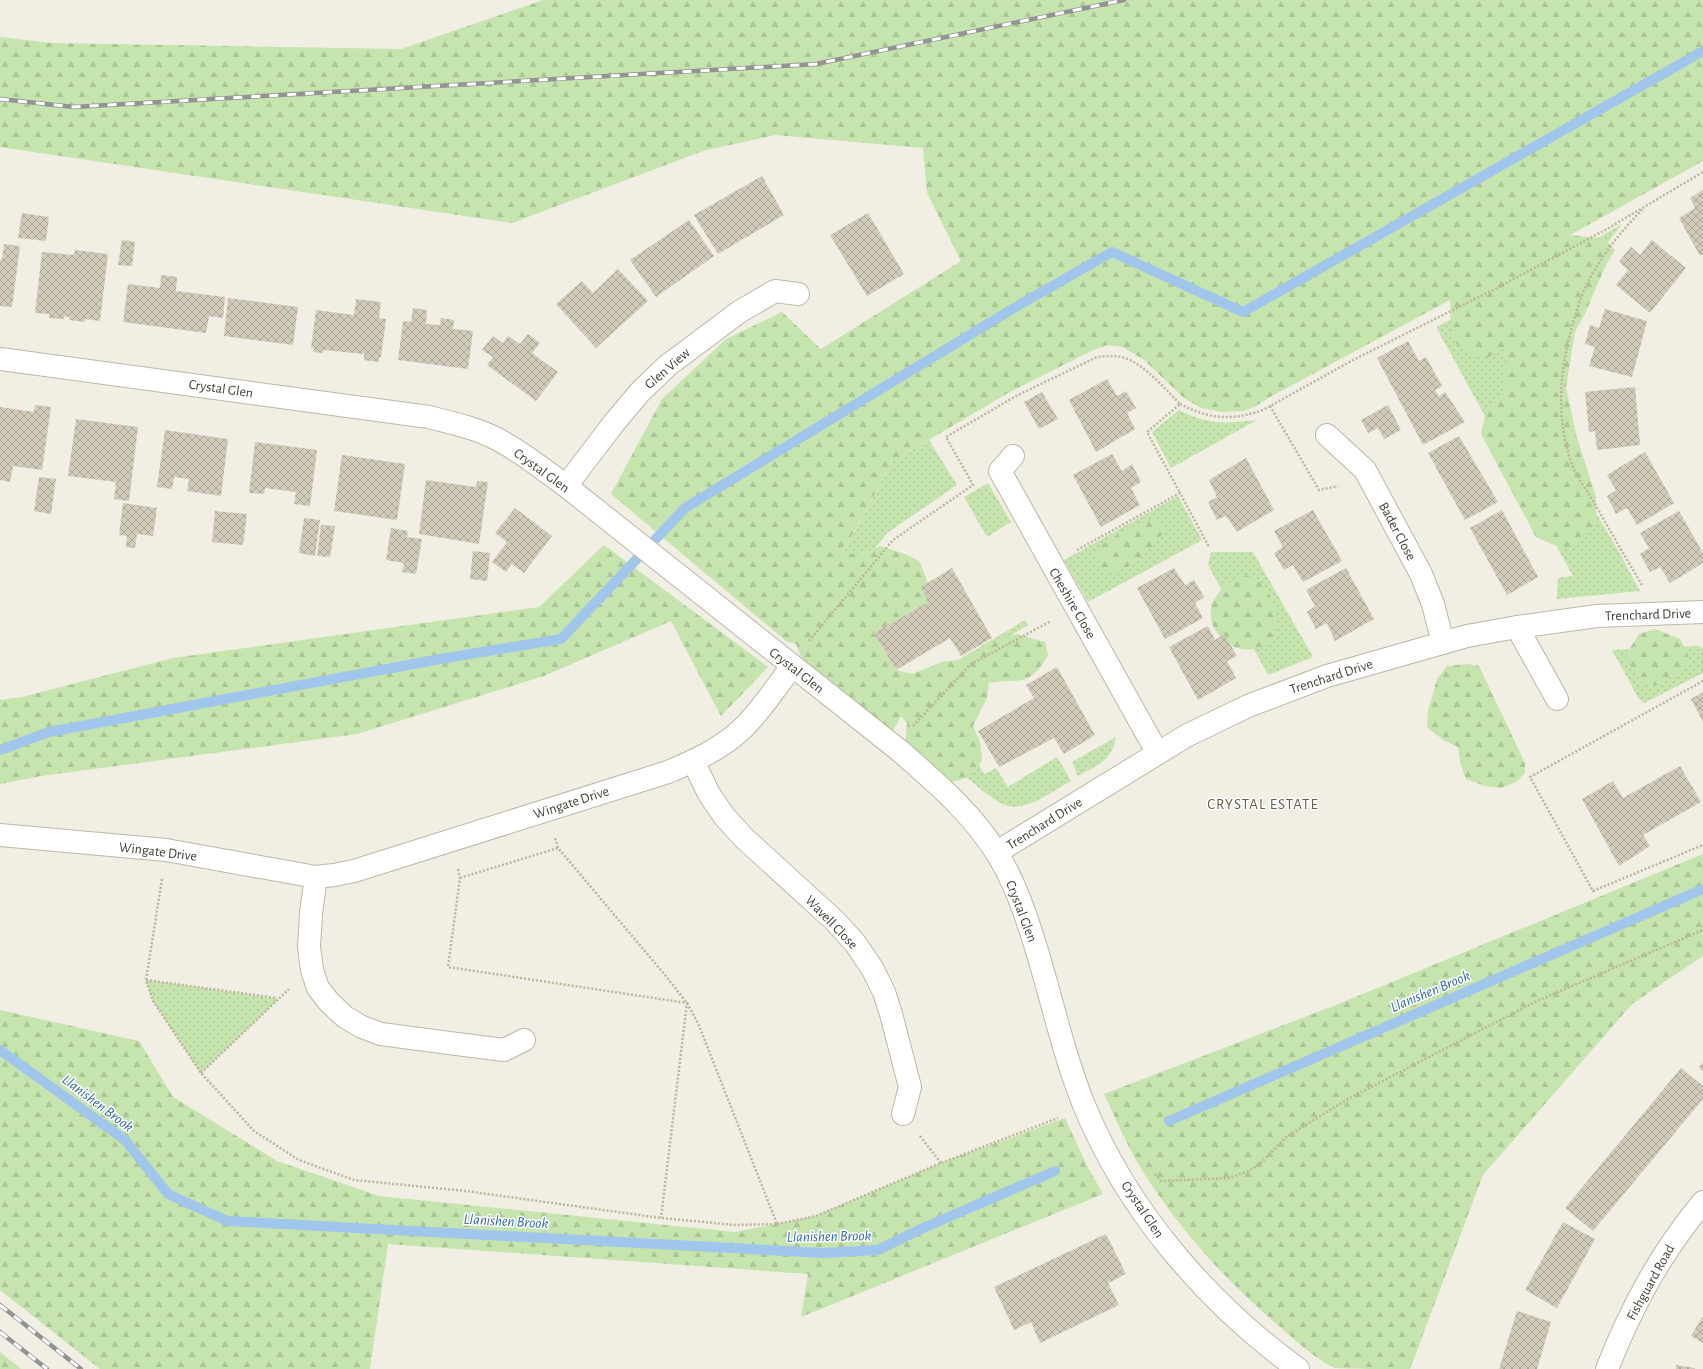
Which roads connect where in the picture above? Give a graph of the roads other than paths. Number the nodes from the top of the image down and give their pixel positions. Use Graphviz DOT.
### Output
graph roads {
  1 [pos="798,294"];
  2 [pos="0,359"];
  3 [pos="1327,435"];
  4 [pos="1013,456"];
  5 [pos="566,486"];
  6 [pos="1703,612"];
  7 [pos="1517,627"];
  8 [pos="1443,643"];
  9 [pos="792,667"];
  10 [pos="1557,699"];
  11 [pos="1157,752"];
  12 [pos="694,761"];
  13 [pos="0,835"];
  14 [pos="997,852"];
  15 [pos="316,877"];
  16 [pos="524,1040"];
  17 [pos="903,1114"];
  18 [pos="1703,1202"];
  19 [pos="1298,1369"];
  20 [pos="1607,1369"];
  1 -- 5 [label="street, Glen View"];
  2 -- 5 [label="street, Crystal Glen"];
  3 -- 8 [label="street, Bader Close"];
  4 -- 11 [label="street, Cheshire Close"];
  5 -- 9 [label="street, Crystal Glen"];
  6 -- 7 [label="street, Trenchard Drive"];
  7 -- 8 [label="street, Trenchard Drive"];
  7 -- 10 [label="street"];
  8 -- 11 [label="street, Trenchard Drive"];
  9 -- 12 [label="street, Wingate Drive"];
  9 -- 14 [label="street, Crystal Glen"];
  11 -- 14 [label="street, Trenchard Drive"];
  12 -- 15 [label="street, Wingate Drive"];
  12 -- 17 [label="street, Wavell Close"];
  13 -- 15 [label="street, Wingate Drive"];
  14 -- 19 [label="street, Crystal Glen"];
  15 -- 16 [label="street"];
  18 -- 20 [label="street, Fishguard Road"];
}
